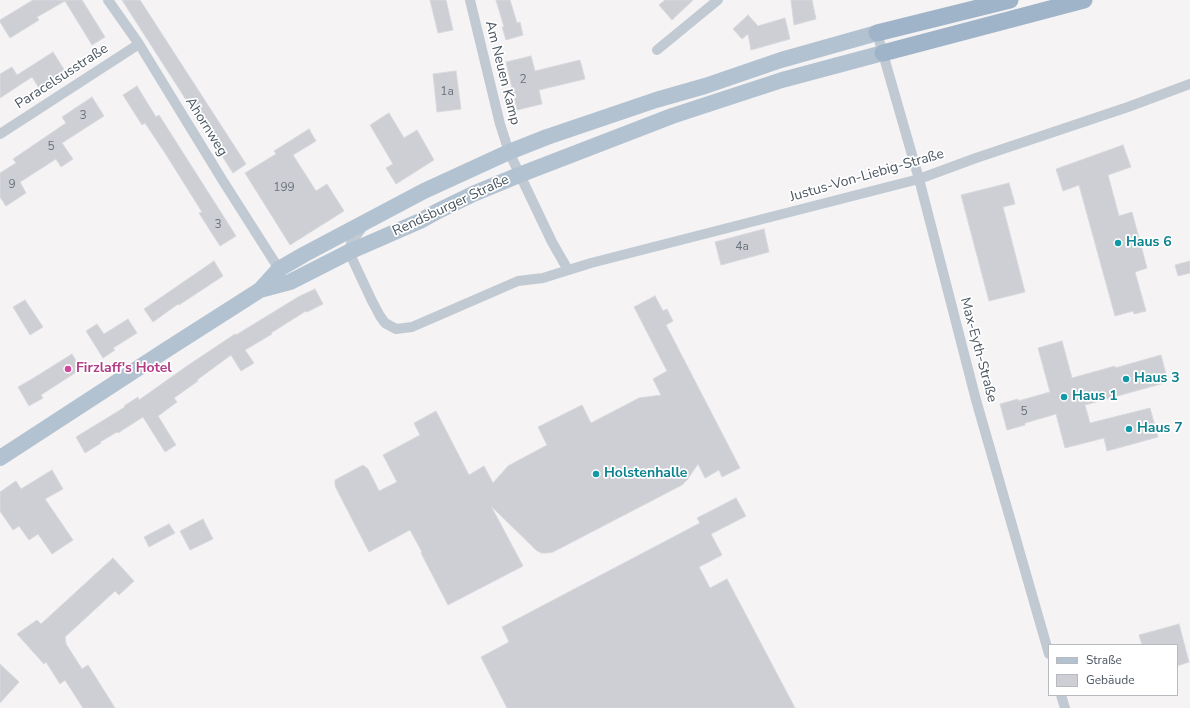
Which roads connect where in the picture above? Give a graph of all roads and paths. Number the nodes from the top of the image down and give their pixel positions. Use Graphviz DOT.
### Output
graph roads {
  1 [pos="108,0"];
  2 [pos="470,0"];
  3 [pos="718,0"];
  4 [pos="1010,0"];
  5 [pos="1084,0"];
  6 [pos="877,33"];
  7 [pos="139,44"];
  8 [pos="657,50"];
  9 [pos="882,53"];
  10 [pos="1190,84"];
  11 [pos="0,134"];
  12 [pos="509,152"];
  13 [pos="519,175"];
  14 [pos="919,179"];
  15 [pos="368,220"];
  16 [pos="320,246"];
  17 [pos="349,252"];
  18 [pos="279,269"];
  19 [pos="568,270"];
  20 [pos="260,290"];
  21 [pos="0,458"];
  22 [pos="1048,651"];
  23 [pos="1061,696"];
  24 [pos="1065,708"];
  1 -- 7 [label="street, Ahornweg"];
  2 -- 12 [label="street, Am Neuen Kamp"];
  3 -- 8 [label="street"];
  4 -- 6 [label="highway"];
  5 -- 9 [label="highway"];
  6 -- 9 [label="street, Max-Eyth-Straße"];
  6 -- 12 [label="main road"];
  7 -- 11 [label="street, Paracelsusstraße"];
  7 -- 18 [label="street, Ahornweg"];
  9 -- 13 [label="main road"];
  9 -- 14 [label="street, Max-Eyth-Straße"];
  10 -- 14 [label="street, Justus-Von-Liebig-Straße"];
  12 -- 13 [label="street, Rendsburger Straße"];
  12 -- 15 [label="main road, Rendsburger Straße"];
  13 -- 17 [label="main road, Rendsburger Straße"];
  13 -- 19 [label="street"];
  14 -- 19 [label="street, Justus-Von-Liebig-Straße"];
  14 -- 22 [label="street, Max-Eyth-Straße"];
  15 -- 16 [label="main road, Rendsburger Straße"];
  15 -- 17 [label="street, Rendsburger Straße"];
  16 -- 17 [label="street"];
  16 -- 18 [label="main road, Rendsburger Straße"];
  17 -- 19 [label="street, Justus-Von-Liebig-Straße"];
  17 -- 20 [label="main road, Rendsburger Straße"];
  18 -- 20 [label="main road, Rendsburger Straße"];
  20 -- 21 [label="main road, Rendsburger Straße"];
  23 -- 24 [label="street"];
}
